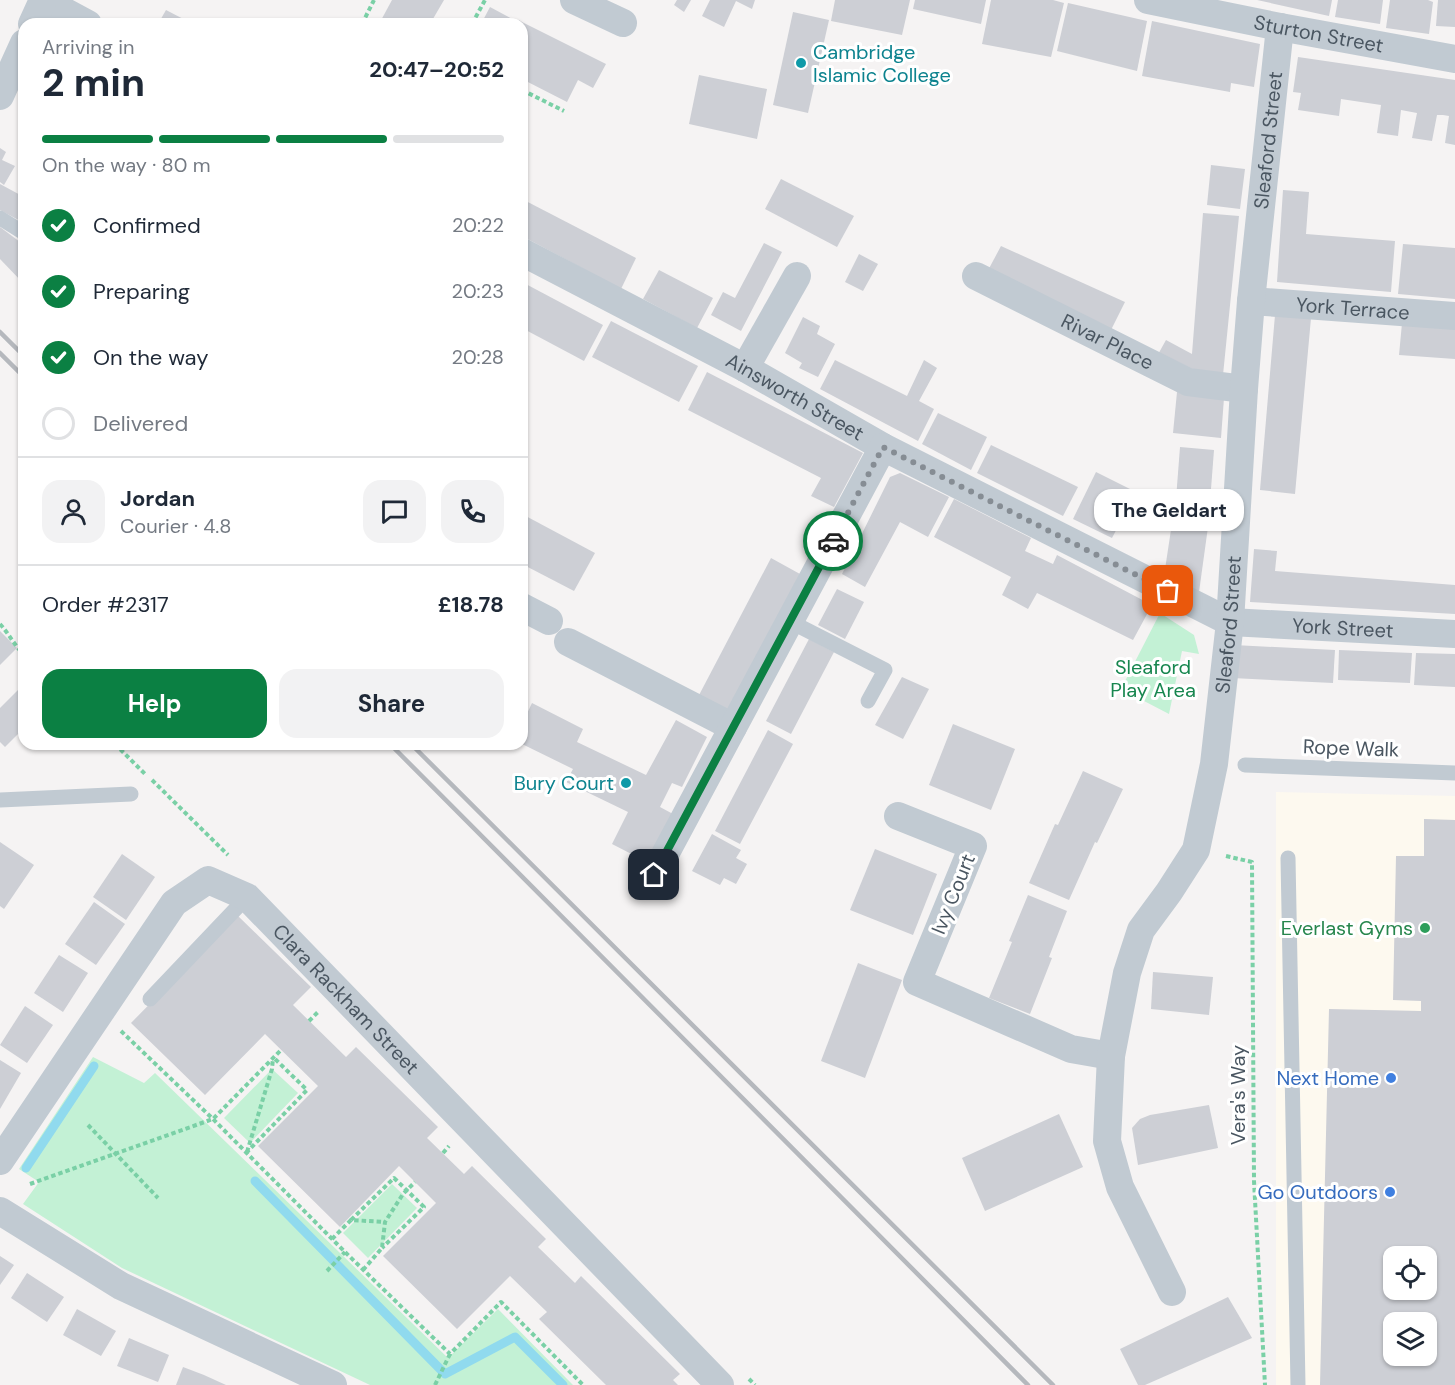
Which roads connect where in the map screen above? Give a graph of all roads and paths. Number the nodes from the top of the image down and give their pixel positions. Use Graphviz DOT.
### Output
graph roads {
  1 [pos="43,0"];
  2 [pos="375,0"];
  3 [pos="485,0"];
  4 [pos="574,0"];
  5 [pos="1148,0"];
  6 [pos="35,18"];
  7 [pos="77,18"];
  8 [pos="365,18"];
  9 [pos="475,18"];
  10 [pos="623,24"];
  11 [pos="1280,27"];
  12 [pos="18,56"];
  13 [pos="1455,59"];
  14 [pos="528,93"];
  15 [pos="0,96"];
  16 [pos="564,111"];
  17 [pos="0,218"];
  18 [pos="18,229"];
  19 [pos="528,255"];
  20 [pos="797,276"];
  21 [pos="976,276"];
  22 [pos="1251,301"];
  23 [pos="1455,316"];
  24 [pos="746,368"];
  25 [pos="1244,389"];
  26 [pos="883,447"];
  27 [pos="528,610"];
  28 [pos="549,621"];
  29 [pos="791,622"];
  30 [pos="1230,622"];
  31 [pos="0,624"];
  32 [pos="1455,634"];
  33 [pos="568,642"];
  34 [pos="18,648"];
  35 [pos="868,701"];
  36 [pos="733,727"];
  37 [pos="1245,765"];
  38 [pos="1455,773"];
  39 [pos="131,794"];
  40 [pos="0,800"];
  41 [pos="898,816"];
  42 [pos="1196,850"];
  43 [pos="1288,858"];
  44 [pos="654,875"];
  45 [pos="247,897"];
  46 [pos="150,999"];
  47 [pos="102,1011"];
  48 [pos="281,1050"];
  49 [pos="1111,1056"];
  50 [pos="274,1058"];
  51 [pos="213,1119"];
  52 [pos="88,1125"];
  53 [pos="246,1153"];
  54 [pos="115,1154"];
  55 [pos="0,1161"];
  56 [pos="415,1182"];
  57 [pos="30,1184"];
  58 [pos="407,1190"];
  59 [pos="158,1198"];
  60 [pos="0,1211"];
  61 [pos="351,1220"];
  62 [pos="385,1222"];
  63 [pos="332,1239"];
  64 [pos="382,1248"];
  65 [pos="345,1252"];
  66 [pos="363,1270"];
  67 [pos="327,1271"];
  68 [pos="1172,1292"];
  69 [pos="450,1354"];
  70 [pos="333,1385"];
  71 [pos="435,1385"];
  72 [pos="583,1385"];
  73 [pos="720,1385"];
  74 [pos="1265,1385"];
  75 [pos="1298,1385"];
  1 -- 6 [label="street"];
  1 -- 7 [label="street"];
  2 -- 8 [label="path"];
  3 -- 9 [label="path"];
  4 -- 10 [label="street"];
  5 -- 11 [label="street, Sturton Street"];
  11 -- 13 [label="street, Sturton Street"];
  11 -- 22 [label="street, Sleaford Street"];
  12 -- 15 [label="street"];
  14 -- 16 [label="path"];
  17 -- 18 [label="lane"];
  19 -- 24 [label="street, Ainsworth Street"];
  20 -- 24 [label="street"];
  21 -- 25 [label="street, Rivar Place"];
  22 -- 23 [label="street, York Terrace"];
  22 -- 25 [label="street, Sleaford Street"];
  24 -- 26 [label="street, Ainsworth Street"];
  25 -- 30 [label="street, Sleaford Street"];
  26 -- 29 [label="street"];
  26 -- 30 [label="street, Ainsworth Street"];
  27 -- 28 [label="street"];
  29 -- 35 [label="lane"];
  29 -- 36 [label="street"];
  30 -- 32 [label="street, York Street"];
  30 -- 42 [label="street, Sleaford Street"];
  31 -- 34 [label="path"];
  33 -- 36 [label="street"];
  36 -- 44 [label="street"];
  37 -- 38 [label="lane, Rope Walk"];
  39 -- 40 [label="lane"];
  41 -- 49 [label="street, Ivy Court"];
  42 -- 49 [label="street, Sleaford Street"];
  42 -- 74 [label="path, Vera's Way"];
  43 -- 75 [label="lane"];
  45 -- 46 [label="lane"];
  45 -- 47 [label="street, Clara Rackham Street"];
  45 -- 73 [label="street, Clara Rackham Street"];
  47 -- 51 [label="path"];
  47 -- 55 [label="street, Clara Rackham Street"];
  48 -- 50 [label="path"];
  49 -- 68 [label="street, Sleaford Street"];
  50 -- 51 [label="path"];
  50 -- 53 [label="path"];
  50 -- 53 [label="path"];
  51 -- 53 [label="path"];
  51 -- 54 [label="path"];
  52 -- 54 [label="path"];
  53 -- 63 [label="path"];
  54 -- 57 [label="path"];
  54 -- 59 [label="path"];
  56 -- 58 [label="path"];
  58 -- 61 [label="path"];
  58 -- 62 [label="path"];
  58 -- 64 [label="path"];
  60 -- 70 [label="street"];
  61 -- 62 [label="path"];
  61 -- 63 [label="path"];
  62 -- 64 [label="path"];
  63 -- 65 [label="path"];
  64 -- 66 [label="path"];
  65 -- 66 [label="path"];
  65 -- 67 [label="path"];
  66 -- 69 [label="path"];
  69 -- 71 [label="path"];
  69 -- 72 [label="path"];
}
